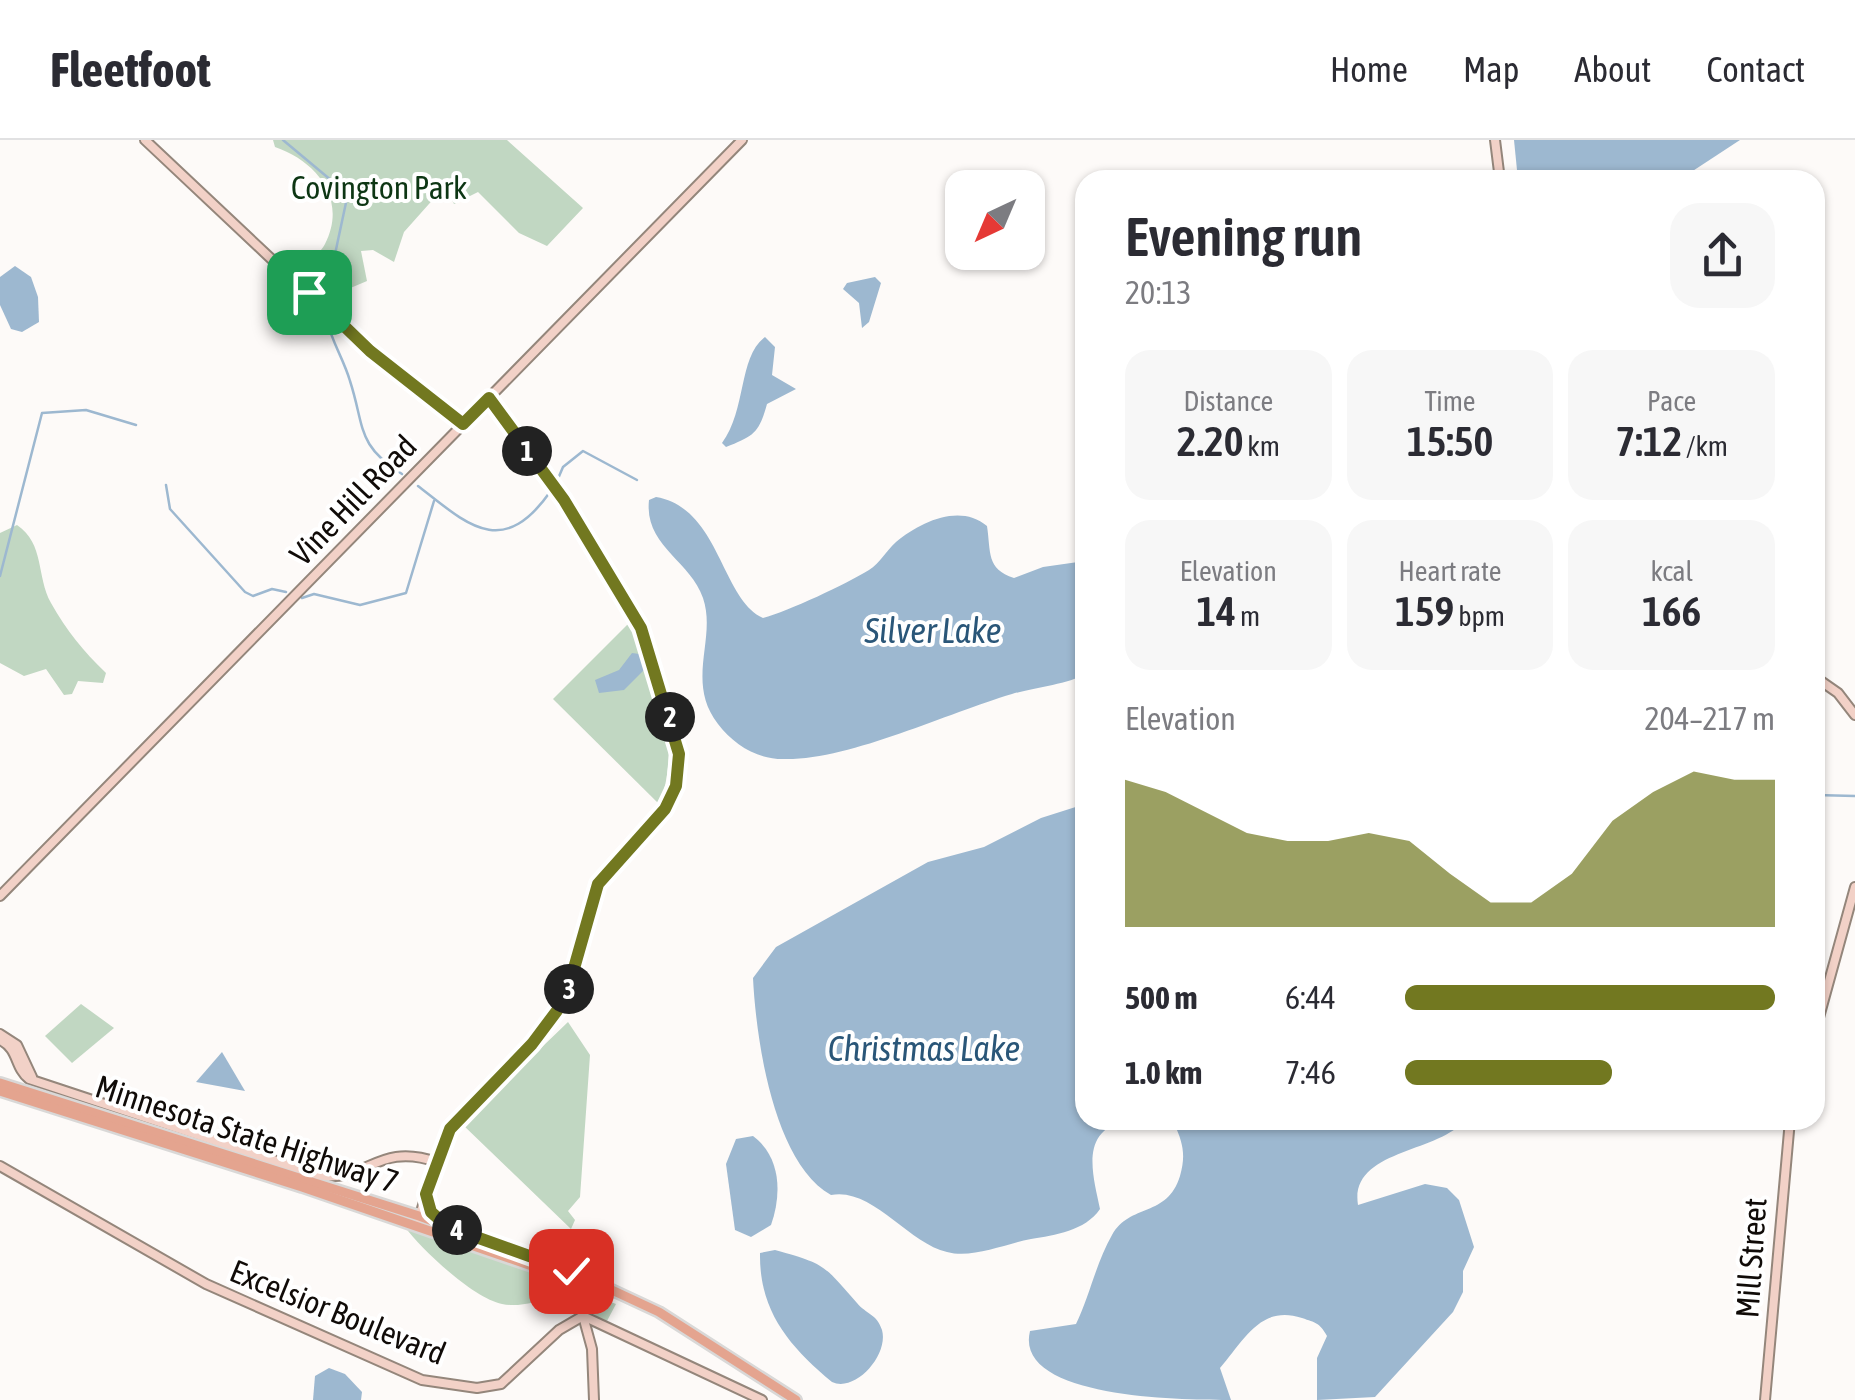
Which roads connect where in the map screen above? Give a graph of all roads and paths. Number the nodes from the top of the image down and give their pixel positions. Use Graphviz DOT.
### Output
graph roads {
  1 [pos="145,140"];
  2 [pos="742,140"];
  3 [pos="1495,140"];
  4 [pos="1499,170"];
  5 [pos="489,398"];
  6 [pos="463,424"];
  7 [pos="1825,685"];
  8 [pos="1855,714"];
  9 [pos="1855,887"];
  10 [pos="0,896"];
  11 [pos="1825,995"];
  12 [pos="0,1037"];
  13 [pos="0,1083"];
  14 [pos="0,1092"];
  15 [pos="1789,1130"];
  16 [pos="436,1162"];
  17 [pos="0,1166"];
  18 [pos="426,1194"];
  19 [pos="417,1220"];
  20 [pos="448,1227"];
  21 [pos="583,1316"];
  22 [pos="594,1400"];
  23 [pos="762,1400"];
  24 [pos="786,1400"];
  25 [pos="796,1400"];
  26 [pos="1765,1400"];
  1 -- 6 [label="street"];
  2 -- 5 [label="street, Vine Hill Road"];
  3 -- 4 [label="street"];
  5 -- 6 [label="street, Vine Hill Road"];
  5 -- 16 [label="street"];
  6 -- 10 [label="street, Vine Hill Road"];
  7 -- 8 [label="street"];
  9 -- 11 [label="street"];
  12 -- 16 [label="street"];
  13 -- 19 [label="main road, Minnesota State Highway 7"];
  14 -- 19 [label="main road, Minnesota State Highway 7"];
  15 -- 26 [label="street, Mill Street"];
  16 -- 18 [label="street"];
  17 -- 21 [label="street, Excelsior Boulevard"];
  18 -- 19 [label="street"];
  18 -- 20 [label="main road"];
  19 -- 20 [label="main road, Minnesota State Highway 7"];
  19 -- 24 [label="main road, Minnesota State Highway 7"];
  20 -- 25 [label="main road, Minnesota State Highway 7"];
  21 -- 22 [label="street"];
  21 -- 23 [label="street"];
}
